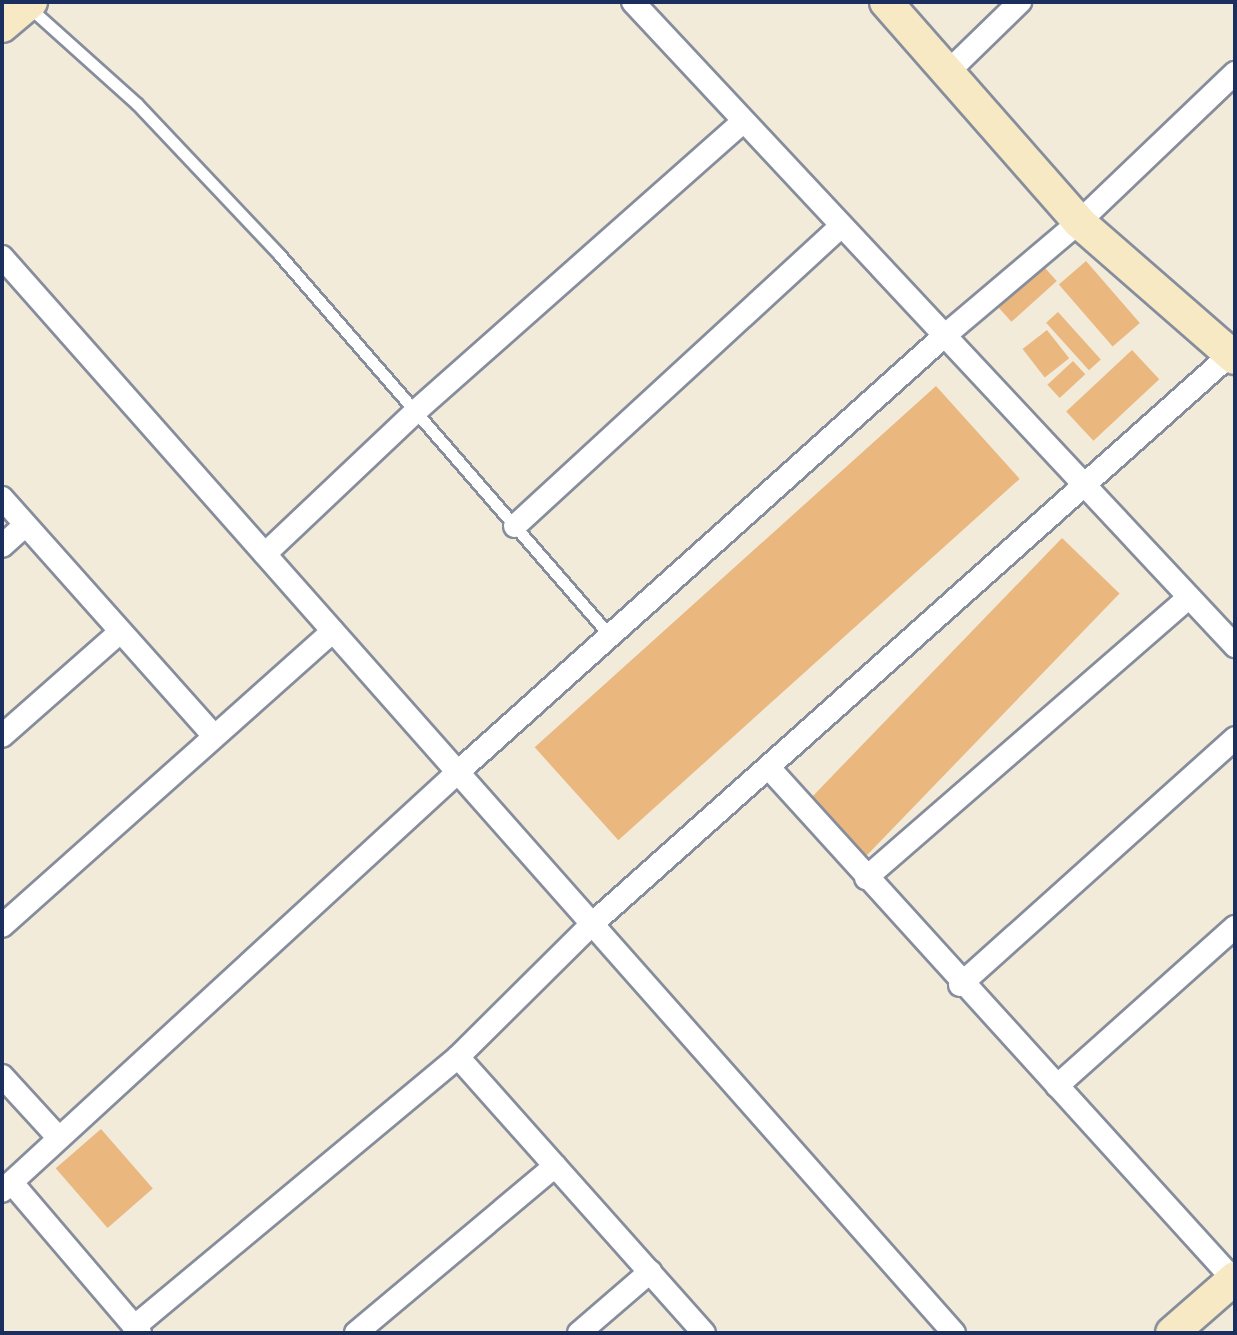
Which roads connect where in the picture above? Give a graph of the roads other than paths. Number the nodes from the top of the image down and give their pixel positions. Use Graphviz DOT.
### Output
graph roads {
  1 [pos="633,2"];
  2 [pos="886,2"];
  3 [pos="1020,2"];
  4 [pos="27,3"];
  5 [pos="2,26"];
  6 [pos="950,70"];
  7 [pos="1235,73"];
  8 [pos="743,122"];
  9 [pos="1079,222"];
  10 [pos="839,228"];
  11 [pos="2,257"];
  12 [pos="943,337"];
  13 [pos="1233,356"];
  14 [pos="416,411"];
  15 [pos="1084,486"];
  16 [pos="2,498"];
  17 [pos="25,525"];
  18 [pos="515,526"];
  19 [pos="2,546"];
  20 [pos="265,554"];
  21 [pos="1189,597"];
  22 [pos="333,631"];
  23 [pos="120,632"];
  24 [pos="612,639"];
  25 [pos="1235,646"];
  26 [pos="212,734"];
  27 [pos="2,736"];
  28 [pos="1235,738"];
  29 [pos="770,769"];
  30 [pos="458,772"];
  31 [pos="866,878"];
  32 [pos="592,924"];
  33 [pos="2,926"];
  34 [pos="1235,927"];
  35 [pos="960,985"];
  36 [pos="458,1057"];
  37 [pos="2,1076"];
  38 [pos="1057,1086"];
  39 [pos="57,1136"];
  40 [pos="555,1166"];
  41 [pos="7,1187"];
  42 [pos="650,1272"];
  43 [pos="1234,1278"];
  44 [pos="137,1330"];
  45 [pos="356,1333"];
  46 [pos="579,1333"];
  47 [pos="704,1333"];
  48 [pos="954,1333"];
  49 [pos="1172,1333"];
  1 -- 8 [label="street"];
  2 -- 6 [label="street"];
  3 -- 6 [label="street"];
  4 -- 5 [label="street"];
  4 -- 14 [label="lane"];
  6 -- 9 [label="street"];
  7 -- 9 [label="street"];
  8 -- 10 [label="street"];
  8 -- 14 [label="street"];
  9 -- 12 [label="street"];
  9 -- 13 [label="street"];
  10 -- 12 [label="street"];
  10 -- 18 [label="street"];
  11 -- 20 [label="street"];
  12 -- 15 [label="street"];
  12 -- 24 [label="street"];
  13 -- 15 [label="street"];
  14 -- 18 [label="lane"];
  14 -- 20 [label="street"];
  15 -- 21 [label="street"];
  15 -- 29 [label="street"];
  16 -- 17 [label="street"];
  17 -- 19 [label="street"];
  17 -- 23 [label="street"];
  18 -- 24 [label="lane"];
  20 -- 22 [label="street"];
  21 -- 25 [label="street"];
  21 -- 31 [label="street"];
  22 -- 26 [label="street"];
  22 -- 30 [label="street"];
  23 -- 26 [label="street"];
  23 -- 27 [label="street"];
  24 -- 30 [label="street"];
  26 -- 33 [label="street"];
  28 -- 35 [label="street"];
  29 -- 31 [label="street"];
  29 -- 32 [label="street"];
  30 -- 32 [label="street"];
  30 -- 39 [label="street"];
  31 -- 35 [label="street"];
  32 -- 36 [label="street"];
  32 -- 48 [label="street"];
  34 -- 38 [label="street"];
  35 -- 38 [label="street"];
  36 -- 40 [label="street"];
  36 -- 44 [label="street"];
  37 -- 39 [label="street"];
  38 -- 43 [label="street"];
  39 -- 41 [label="street"];
  40 -- 42 [label="street"];
  40 -- 45 [label="street"];
  41 -- 44 [label="street"];
  42 -- 46 [label="street"];
  42 -- 47 [label="street"];
  43 -- 49 [label="street"];
}
